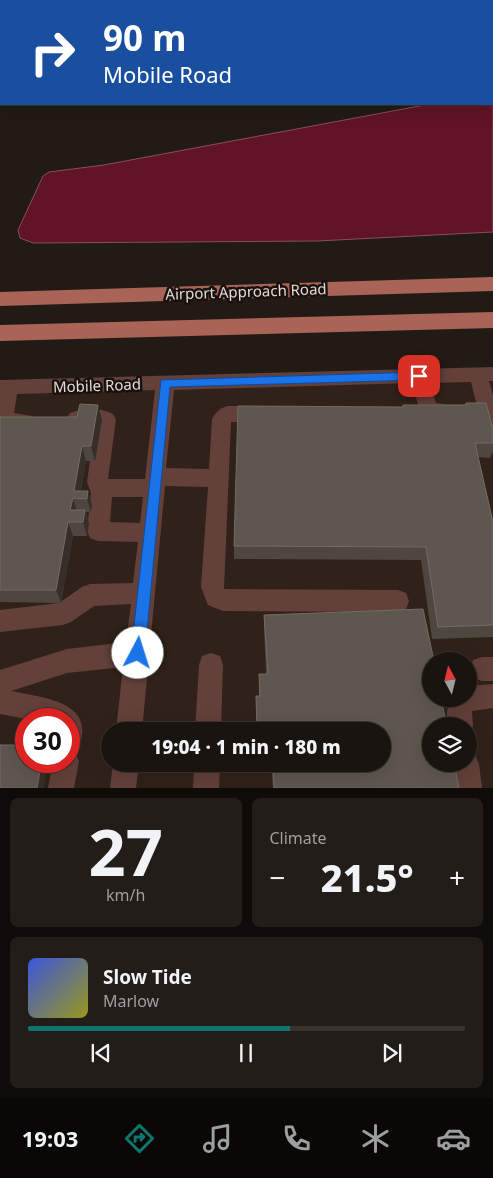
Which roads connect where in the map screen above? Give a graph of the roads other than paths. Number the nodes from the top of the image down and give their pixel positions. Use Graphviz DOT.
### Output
graph roads {
  1 [pos="493,284"];
  2 [pos="0,299"];
  3 [pos="493,320"];
  4 [pos="0,333"];
  5 [pos="486,374"];
  6 [pos="419,376"];
  7 [pos="165,383"];
  8 [pos="4,387"];
  9 [pos="488,410"];
  10 [pos="276,414"];
  11 [pos="493,430"];
  12 [pos="218,478"];
  13 [pos="155,483"];
  14 [pos="102,490"];
  15 [pos="150,534"];
  16 [pos="144,594"];
  17 [pos="398,601"];
  18 [pos="0,621"];
  19 [pos="138,653"];
  20 [pos="210,665"];
  21 [pos="0,682"];
  22 [pos="493,696"];
  23 [pos="478,697"];
  24 [pos="0,701"];
  25 [pos="33,708"];
  26 [pos="130,722"];
  27 [pos="208,722"];
  28 [pos="125,772"];
  29 [pos="207,772"];
  30 [pos="467,772"];
  31 [pos="64,773"];
  32 [pos="61,788"];
  33 [pos="123,788"];
  34 [pos="206,788"];
  35 [pos="469,788"];
  1 -- 2 [label="main road, Airport Approach Road"];
  3 -- 4 [label="main road"];
  5 -- 6 [label="street, Mobile Road"];
  5 -- 9 [label="street"];
  6 -- 7 [label="street, Mobile Road"];
  6 -- 9 [label="street"];
  7 -- 8 [label="street, Mobile Road"];
  7 -- 13 [label="street"];
  8 -- 14 [label="street"];
  9 -- 11 [label="street"];
  10 -- 12 [label="street"];
  12 -- 13 [label="street"];
  12 -- 17 [label="street"];
  13 -- 14 [label="street"];
  13 -- 15 [label="street"];
  14 -- 15 [label="lane"];
  15 -- 16 [label="street"];
  16 -- 18 [label="street"];
  16 -- 19 [label="street"];
  19 -- 21 [label="street"];
  19 -- 26 [label="street"];
  20 -- 27 [label="street"];
  22 -- 23 [label="street"];
  24 -- 25 [label="street"];
  28 -- 33 [label="street"];
  29 -- 34 [label="street"];
  30 -- 35 [label="street"];
  31 -- 32 [label="street"];
}
